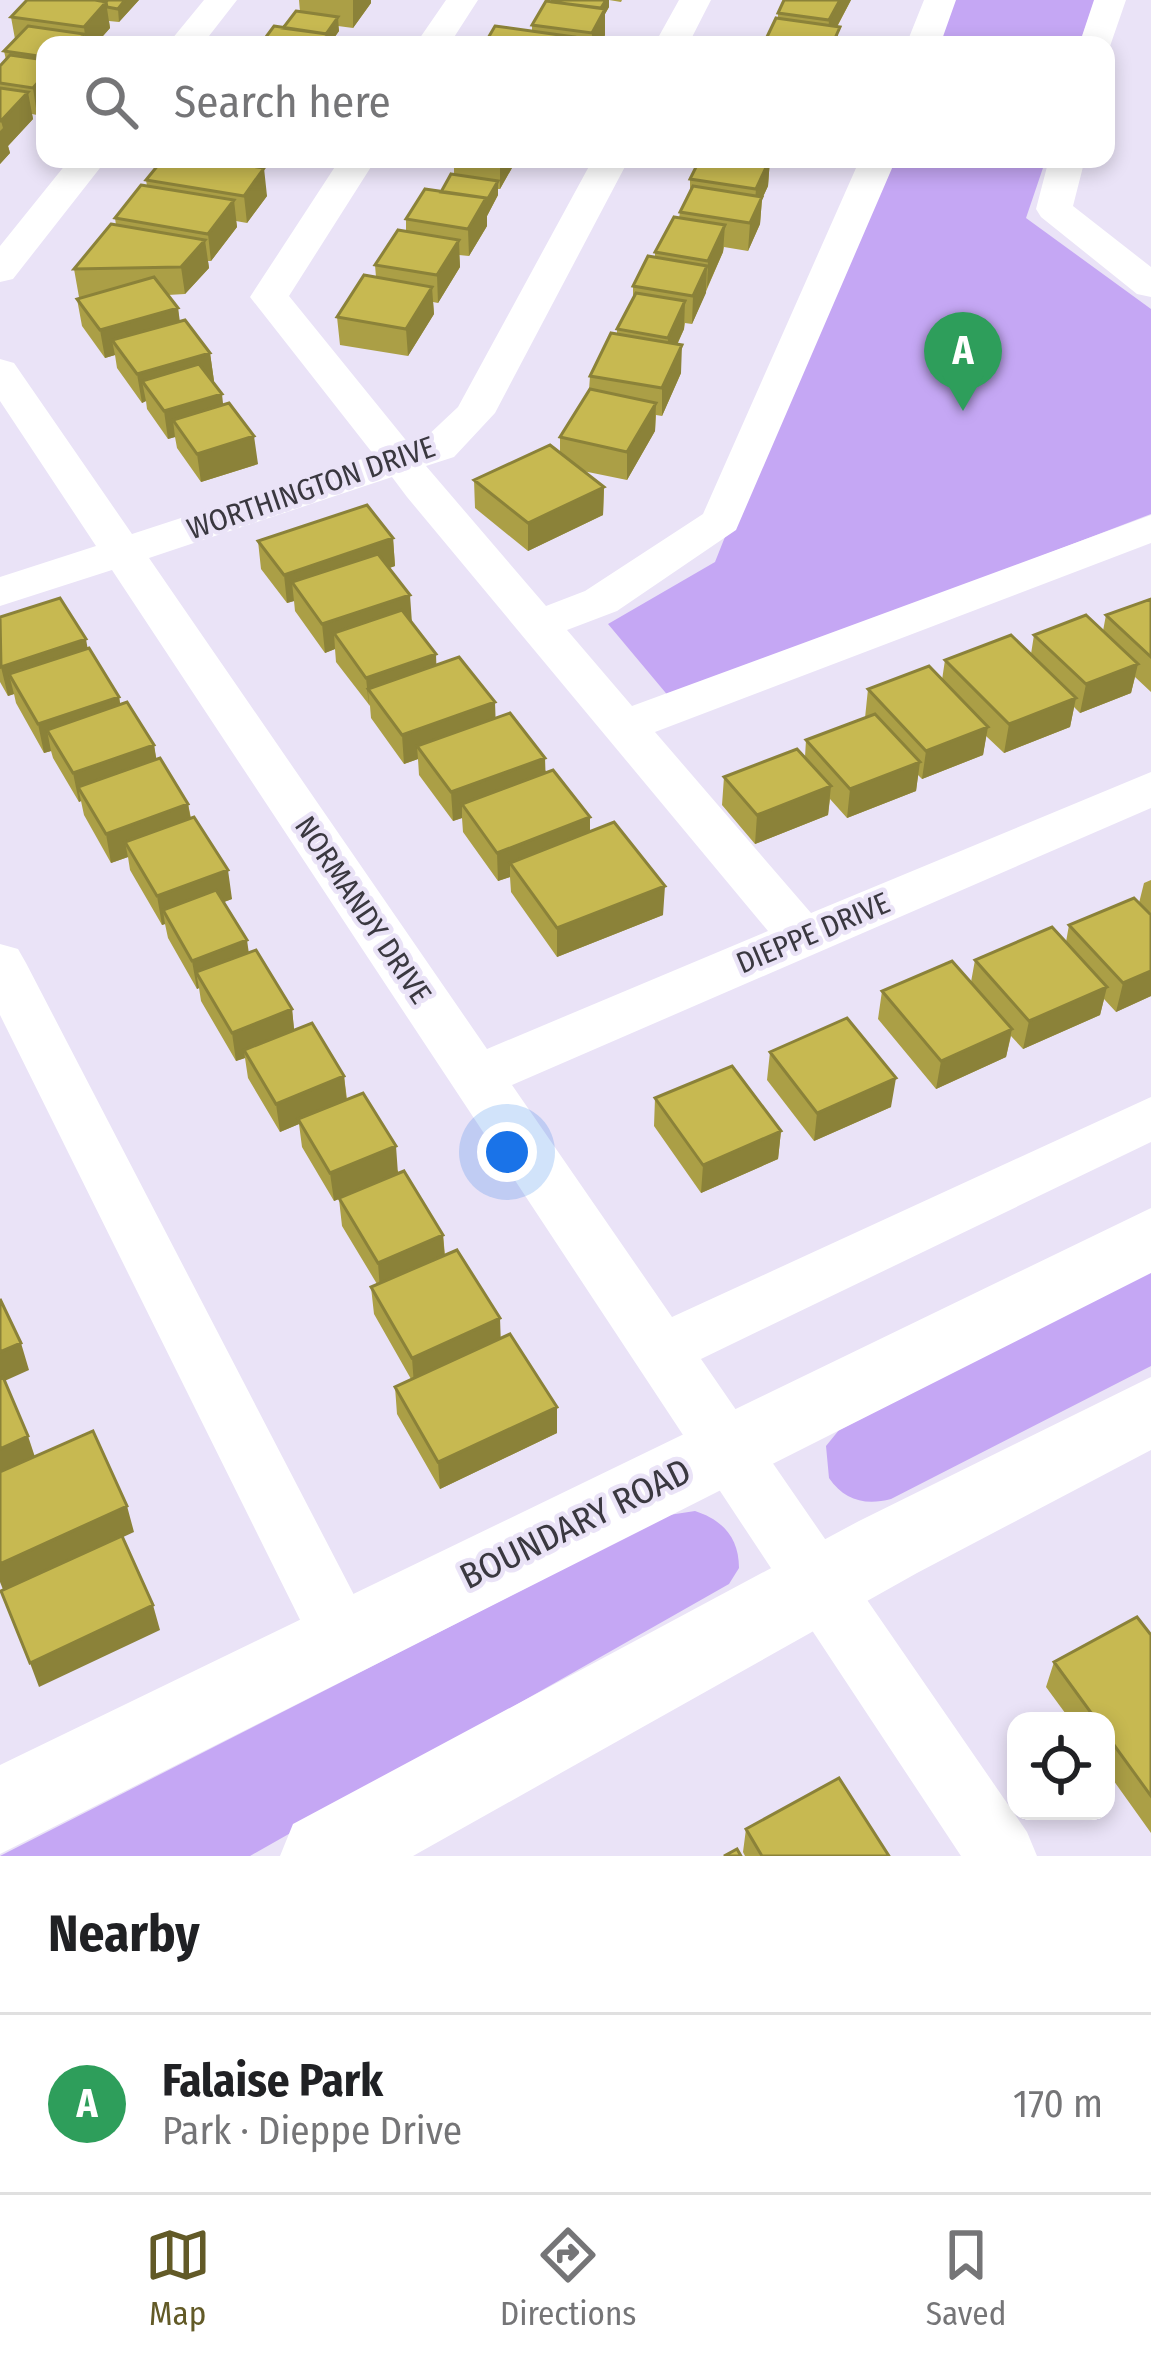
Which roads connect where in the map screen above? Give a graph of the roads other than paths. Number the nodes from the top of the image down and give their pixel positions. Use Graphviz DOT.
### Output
graph roads {
  1 [pos="221,0"];
  2 [pos="462,0"];
  3 [pos="695,0"];
  4 [pos="940,0"];
  5 [pos="1110,0"];
  6 [pos="191,36"];
  7 [pos="438,36"];
  8 [pos="676,36"];
  9 [pos="926,36"];
  10 [pos="1099,36"];
  11 [pos="82,168"];
  12 [pos="352,168"];
  13 [pos="605,168"];
  14 [pos="874,168"];
  15 [pos="1065,168"];
  16 [pos="0,271"];
  17 [pos="1151,286"];
  18 [pos="0,371"];
  19 [pos="402,462"];
  20 [pos="1151,528"];
  21 [pos="122,553"];
  22 [pos="0,592"];
  23 [pos="539,625"];
  24 [pos="624,726"];
  25 [pos="1151,789"];
  26 [pos="802,937"];
  27 [pos="0,963"];
  28 [pos="476,1077"];
  29 [pos="1151,1118"];
  30 [pos="1151,1238"];
  31 [pos="661,1350"];
  32 [pos="1151,1411"];
  33 [pos="727,1448"];
  34 [pos="819,1584"];
  35 [pos="342,1637"];
  36 [pos="0,1811"];
  37 [pos="325,1856"];
  38 [pos="1002,1856"];
  1 -- 6 [label="street"];
  2 -- 7 [label="street"];
  3 -- 8 [label="street"];
  4 -- 9 [label="street"];
  5 -- 10 [label="street"];
  11 -- 16 [label="street"];
  12 -- 19 [label="street"];
  13 -- 19 [label="street, WORTHINGTON DRIVE"];
  14 -- 23 [label="street"];
  15 -- 17 [label="street"];
  18 -- 21 [label="street, NORMANDY DRIVE"];
  19 -- 21 [label="street, WORTHINGTON DRIVE"];
  19 -- 23 [label="street"];
  20 -- 24 [label="street"];
  21 -- 22 [label="street, WORTHINGTON DRIVE"];
  21 -- 28 [label="street, NORMANDY DRIVE"];
  23 -- 24 [label="street"];
  24 -- 26 [label="street"];
  25 -- 26 [label="street, DIEPPE DRIVE"];
  26 -- 28 [label="street, DIEPPE DRIVE"];
  27 -- 35 [label="street"];
  28 -- 31 [label="street, NORMANDY DRIVE"];
  29 -- 31 [label="street"];
  30 -- 33 [label="main road, BOUNDARY ROAD"];
  31 -- 33 [label="street, NORMANDY DRIVE"];
  32 -- 34 [label="main road"];
  33 -- 34 [label="street, NORMANDY DRIVE"];
  33 -- 35 [label="main road, BOUNDARY ROAD"];
  34 -- 37 [label="main road"];
  34 -- 38 [label="street, NORMANDY DRIVE"];
  35 -- 36 [label="main road, BOUNDARY ROAD"];
}
